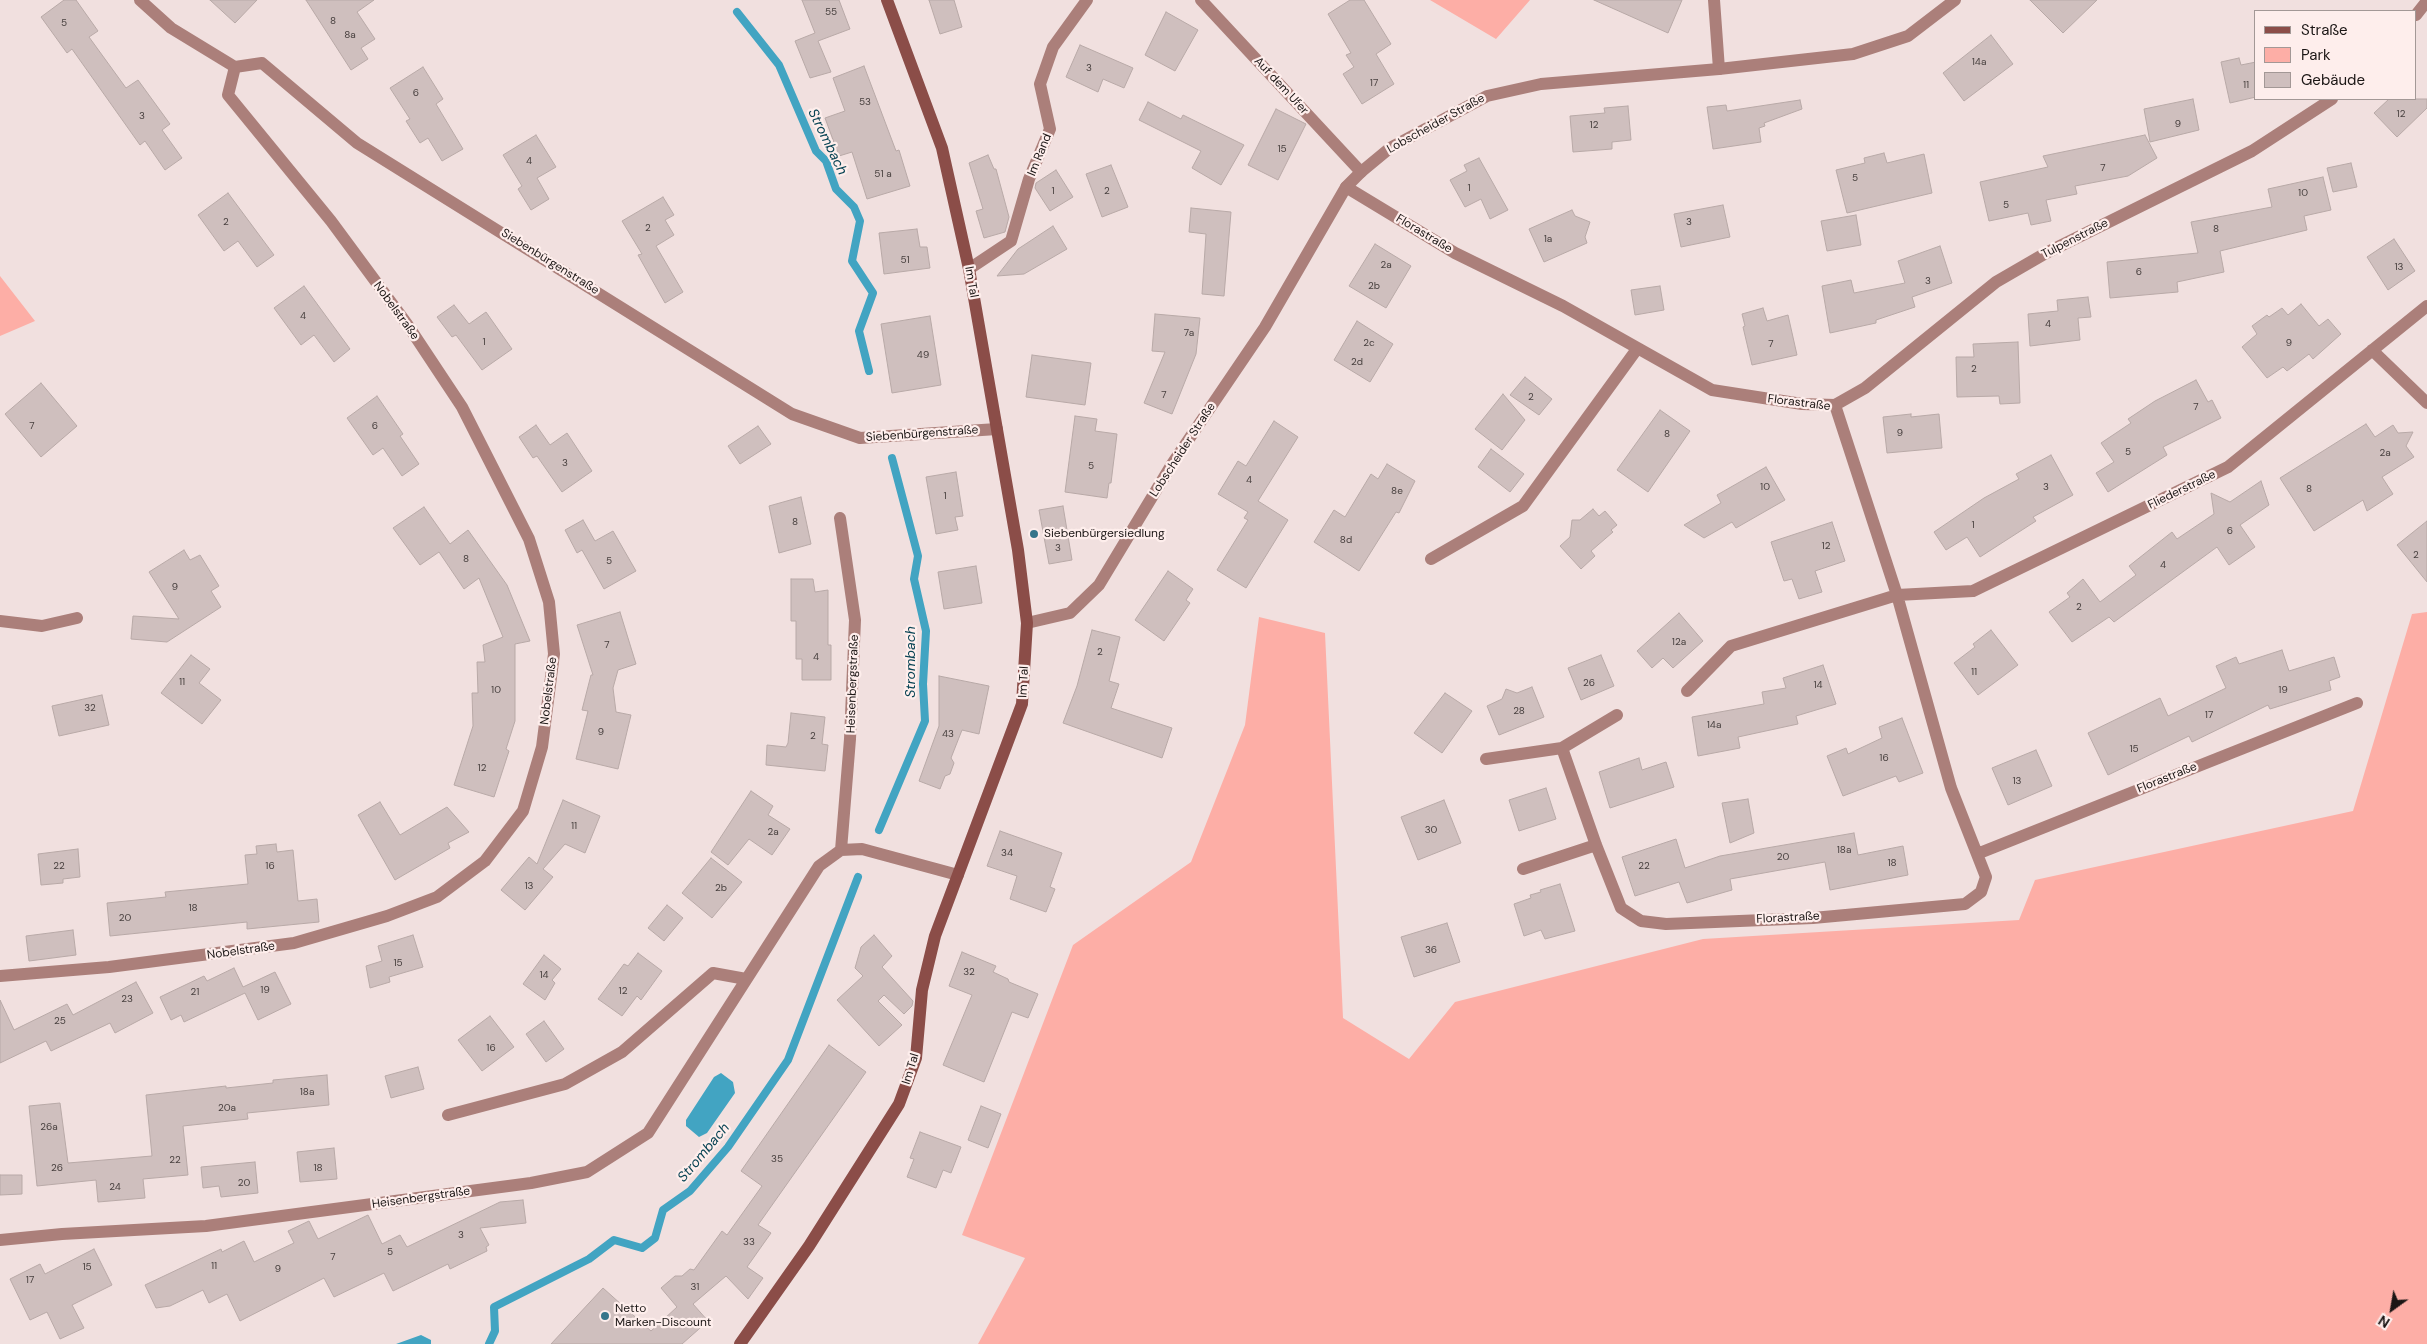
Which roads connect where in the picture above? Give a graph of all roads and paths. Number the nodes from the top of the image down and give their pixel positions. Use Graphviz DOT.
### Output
graph roads {
  1 [pos="140,0"];
  2 [pos="887,0"];
  3 [pos="1087,0"];
  4 [pos="1201,0"];
  5 [pos="1714,0"];
  6 [pos="1955,0"];
  7 [pos="2427,1"];
  8 [pos="2417,14"];
  9 [pos="235,67"];
  10 [pos="1719,69"];
  11 [pos="2330,100"];
  12 [pos="1361,172"];
  13 [pos="1346,187"];
  14 [pos="969,269"];
  15 [pos="2427,306"];
  16 [pos="1637,349"];
  17 [pos="2372,350"];
  18 [pos="2427,403"];
  19 [pos="1835,405"];
  20 [pos="997,429"];
  21 [pos="840,518"];
  22 [pos="1431,558"];
  23 [pos="1897,595"];
  24 [pos="78,618"];
  25 [pos="0,621"];
  26 [pos="1027,623"];
  27 [pos="1687,691"];
  28 [pos="2357,703"];
  29 [pos="1617,715"];
  30 [pos="1562,748"];
  31 [pos="1486,759"];
  32 [pos="1596,846"];
  33 [pos="841,850"];
  34 [pos="1977,854"];
  35 [pos="1523,869"];
  36 [pos="958,875"];
  37 [pos="0,976"];
  38 [pos="746,979"];
  39 [pos="448,1115"];
  40 [pos="0,1240"];
  41 [pos="740,1344"];
  1 -- 9 [label="street"];
  2 -- 14 [label="main road, Im Tal"];
  3 -- 14 [label="street, Im Rand"];
  4 -- 12 [label="street, Auf dem Ufer"];
  5 -- 10 [label="street"];
  6 -- 10 [label="street, Lobscheider Straße"];
  7 -- 8 [label="street"];
  9 -- 20 [label="street, Siebenbürgenstraße"];
  9 -- 37 [label="street, Nobelstraße"];
  10 -- 12 [label="street, Lobscheider Straße"];
  11 -- 19 [label="street, Tulpenstraße"];
  12 -- 13 [label="street, Lobscheider Straße"];
  13 -- 16 [label="street, Florastraße"];
  13 -- 26 [label="street, Lobscheider Straße"];
  14 -- 20 [label="main road, Im Tal"];
  15 -- 17 [label="street, Fliederstraße"];
  16 -- 19 [label="street, Florastraße"];
  16 -- 22 [label="street"];
  17 -- 18 [label="street"];
  17 -- 23 [label="street, Fliederstraße"];
  19 -- 23 [label="street, Florastraße"];
  20 -- 26 [label="main road, Im Tal"];
  21 -- 33 [label="street, Heisenbergstraße"];
  23 -- 27 [label="street"];
  23 -- 34 [label="street, Florastraße"];
  24 -- 25 [label="street"];
  26 -- 36 [label="main road, Im Tal"];
  28 -- 34 [label="street, Florastraße"];
  29 -- 30 [label="street"];
  30 -- 31 [label="street"];
  30 -- 32 [label="street, Florastraße"];
  32 -- 34 [label="street, Florastraße"];
  32 -- 35 [label="street"];
  33 -- 36 [label="street"];
  33 -- 38 [label="street, Heisenbergstraße"];
  36 -- 41 [label="main road, Im Tal"];
  38 -- 39 [label="street"];
  38 -- 40 [label="street, Heisenbergstraße"];
}
